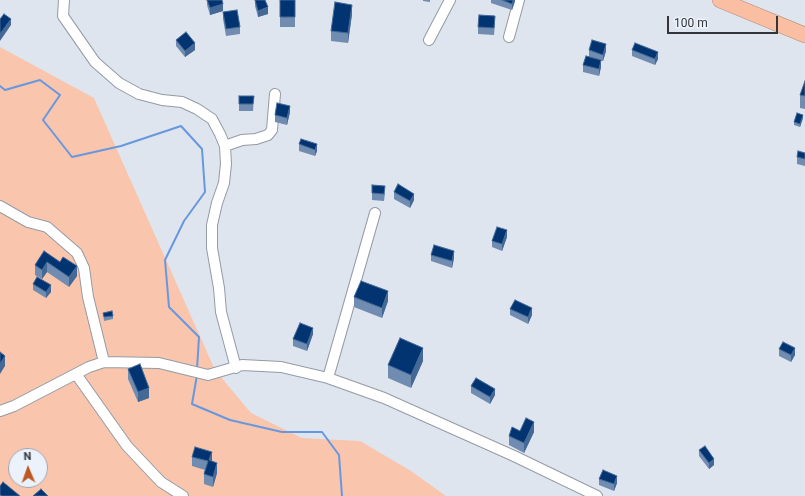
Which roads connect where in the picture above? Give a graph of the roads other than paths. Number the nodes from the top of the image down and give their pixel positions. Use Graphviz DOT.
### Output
graph roads {
  1 [pos="64,0"];
  2 [pos="450,0"];
  3 [pos="519,0"];
  4 [pos="720,0"];
  5 [pos="805,35"];
  6 [pos="509,36"];
  7 [pos="429,40"];
  8 [pos="275,94"];
  9 [pos="225,146"];
  10 [pos="0,206"];
  11 [pos="376,213"];
  12 [pos="104,362"];
  13 [pos="236,368"];
  14 [pos="76,374"];
  15 [pos="328,378"];
  16 [pos="0,411"];
  17 [pos="183,496"];
  18 [pos="597,496"];
  1 -- 9 [label="street"];
  2 -- 7 [label="street"];
  3 -- 6 [label="street"];
  4 -- 5 [label="highway"];
  8 -- 9 [label="street"];
  9 -- 13 [label="street"];
  10 -- 12 [label="street"];
  11 -- 15 [label="street"];
  12 -- 13 [label="street"];
  12 -- 14 [label="street"];
  13 -- 15 [label="street"];
  14 -- 16 [label="street"];
  14 -- 17 [label="street"];
  15 -- 18 [label="street"];
}
